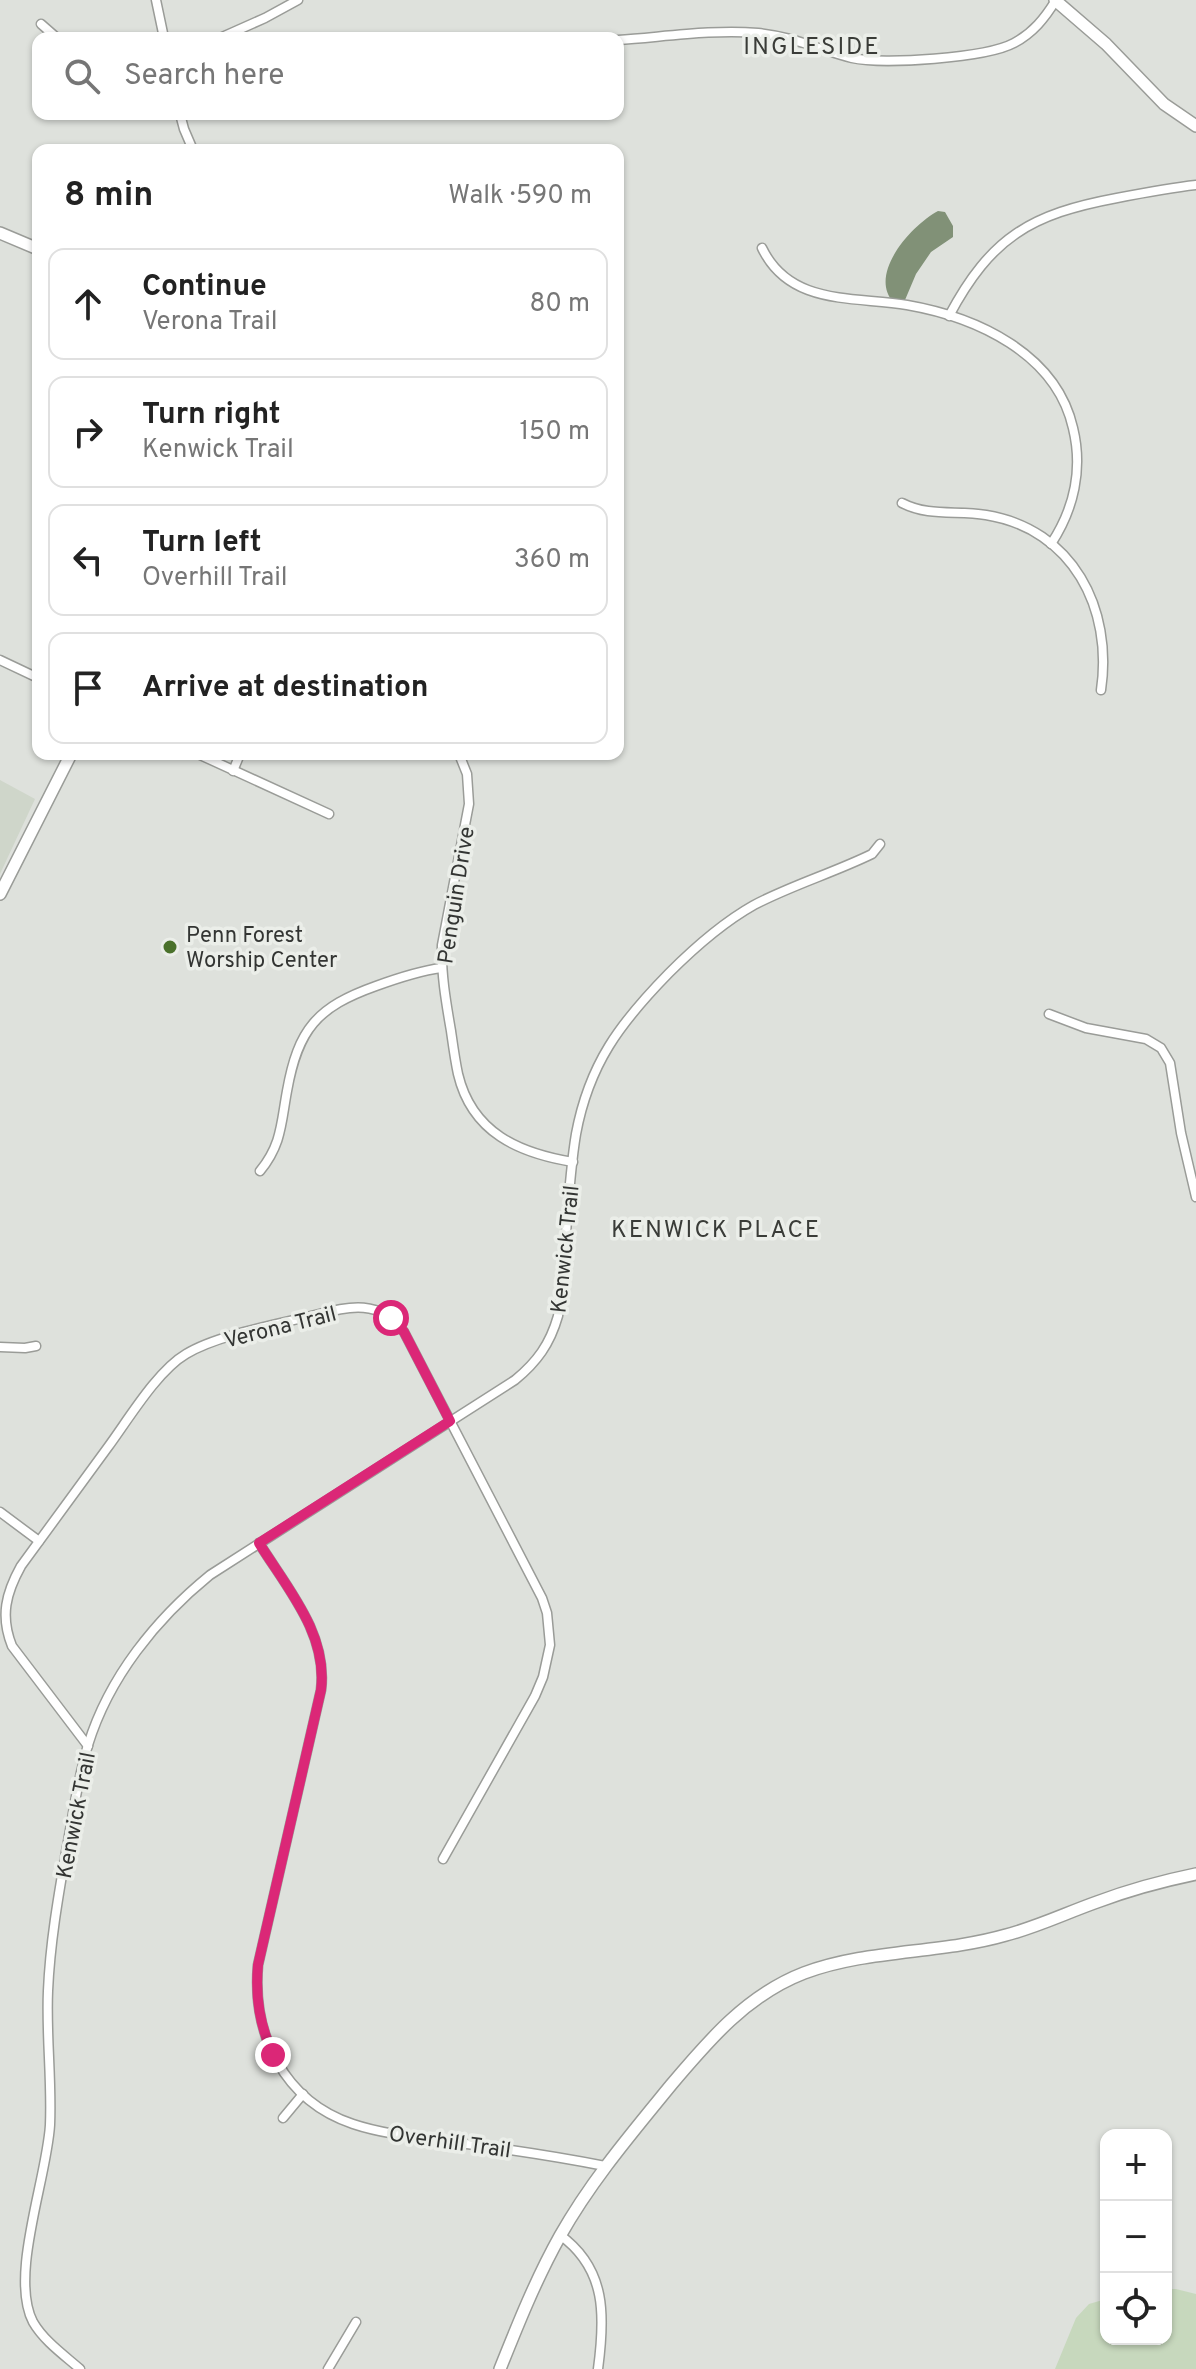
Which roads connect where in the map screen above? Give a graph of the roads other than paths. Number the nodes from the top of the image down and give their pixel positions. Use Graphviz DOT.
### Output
graph roads {
  1 [pos="156,0"];
  2 [pos="298,0"];
  3 [pos="1056,0"];
  4 [pos="41,24"];
  5 [pos="50,32"];
  6 [pos="163,32"];
  7 [pos="234,32"];
  8 [pos="624,40"];
  9 [pos="182,120"];
  10 [pos="1196,126"];
  11 [pos="190,144"];
  12 [pos="1196,185"];
  13 [pos="0,233"];
  14 [pos="32,246"];
  15 [pos="762,248"];
  16 [pos="949,316"];
  17 [pos="902,503"];
  18 [pos="1051,544"];
  19 [pos="0,660"];
  20 [pos="32,675"];
  21 [pos="1101,690"];
  22 [pos="68,760"];
  23 [pos="210,760"];
  24 [pos="238,760"];
  25 [pos="461,760"];
  26 [pos="233,771"];
  27 [pos="329,814"];
  28 [pos="880,844"];
  29 [pos="0,894"];
  30 [pos="441,968"];
  31 [pos="1049,1014"];
  32 [pos="573,1162"];
  33 [pos="260,1171"];
  34 [pos="1196,1197"];
  35 [pos="36,1346"];
  36 [pos="0,1347"];
  37 [pos="450,1421"];
  38 [pos="0,1512"];
  39 [pos="39,1541"];
  40 [pos="259,1543"];
  41 [pos="88,1746"];
  42 [pos="443,1859"];
  43 [pos="1196,1874"];
  44 [pos="303,2094"];
  45 [pos="283,2118"];
  46 [pos="605,2166"];
  47 [pos="560,2235"];
  48 [pos="356,2322"];
  49 [pos="80,2369"];
  50 [pos="328,2369"];
  51 [pos="500,2369"];
  52 [pos="598,2369"];
  1 -- 6 [label="street"];
  2 -- 7 [label="street"];
  3 -- 8 [label="street"];
  3 -- 10 [label="street"];
  4 -- 5 [label="street"];
  9 -- 11 [label="street"];
  12 -- 16 [label="street"];
  13 -- 14 [label="street"];
  15 -- 16 [label="street"];
  16 -- 18 [label="street"];
  17 -- 18 [label="street"];
  18 -- 21 [label="street"];
  19 -- 20 [label="street"];
  22 -- 29 [label="street"];
  23 -- 26 [label="street"];
  24 -- 26 [label="street"];
  25 -- 30 [label="street, Penguin Drive"];
  26 -- 27 [label="street"];
  28 -- 32 [label="street, Kenwick Trail"];
  30 -- 32 [label="street, Penguin Drive"];
  30 -- 33 [label="street"];
  31 -- 34 [label="street"];
  32 -- 37 [label="street, Kenwick Trail"];
  35 -- 36 [label="street"];
  37 -- 39 [label="street, Verona Trail"];
  37 -- 40 [label="street, Kenwick Trail"];
  37 -- 42 [label="street, Verona Trail"];
  38 -- 39 [label="street"];
  39 -- 41 [label="street, Verona Trail"];
  40 -- 41 [label="street, Kenwick Trail"];
  40 -- 44 [label="street, Overhill Trail"];
  41 -- 49 [label="street, Kenwick Trail"];
  43 -- 46 [label="street"];
  44 -- 45 [label="street"];
  44 -- 46 [label="street, Overhill Trail"];
  46 -- 47 [label="street"];
  47 -- 51 [label="street"];
  47 -- 52 [label="street"];
  48 -- 50 [label="street"];
}
